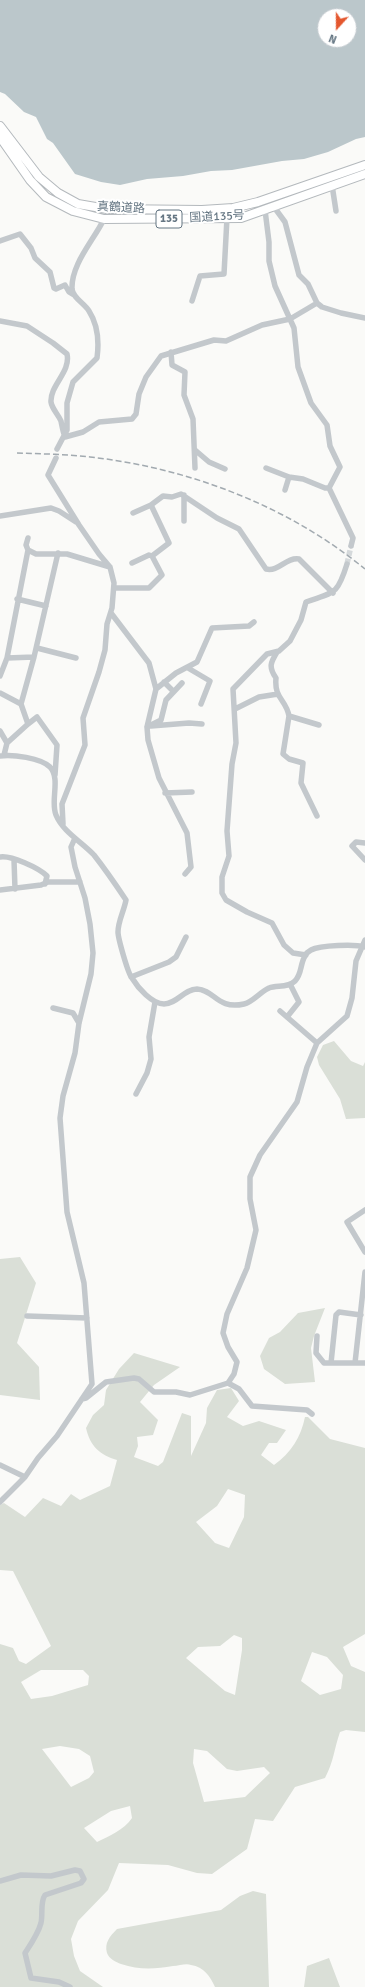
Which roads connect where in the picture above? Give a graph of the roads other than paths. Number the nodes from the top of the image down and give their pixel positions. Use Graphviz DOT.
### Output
graph roads {
  1 [pos="0,126"];
  2 [pos="0,137"];
  3 [pos="365,165"];
  4 [pos="365,174"];
  5 [pos="332,185"];
  6 [pos="274,207"];
  7 [pos="265,210"];
  8 [pos="336,211"];
  9 [pos="227,218"];
  10 [pos="104,219"];
  11 [pos="0,241"];
  12 [pos="74,295"];
  13 [pos="192,300"];
  14 [pos="317,303"];
  15 [pos="365,318"];
  16 [pos="290,319"];
  17 [pos="0,321"];
  18 [pos="171,352"];
  19 [pos="65,437"];
  20 [pos="57,449"];
  21 [pos="195,450"];
  22 [pos="56,458"];
  23 [pos="195,468"];
  24 [pos="266,468"];
  25 [pos="225,469"];
  26 [pos="289,477"];
  27 [pos="329,488"];
  28 [pos="285,490"];
  29 [pos="184,496"];
  30 [pos="151,505"];
  31 [pos="133,513"];
  32 [pos="0,516"];
  33 [pos="184,521"];
  34 [pos="79,525"];
  35 [pos="28,538"];
  36 [pos="351,546"];
  37 [pos="28,550"];
  38 [pos="58,553"];
  39 [pos="152,556"];
  40 [pos="132,563"];
  41 [pos="347,564"];
  42 [pos="110,567"];
  43 [pos="114,588"];
  44 [pos="333,593"];
  45 [pos="17,600"];
  46 [pos="46,606"];
  47 [pos="110,613"];
  48 [pos="254,622"];
  49 [pos="37,648"];
  50 [pos="277,652"];
  51 [pos="34,657"];
  52 [pos="7,658"];
  53 [pos="76,658"];
  54 [pos="188,668"];
  55 [pos="0,676"];
  56 [pos="164,682"];
  57 [pos="182,683"];
  58 [pos="156,689"];
  59 [pos="173,692"];
  60 [pos="0,693"];
  61 [pos="278,694"];
  62 [pos="21,704"];
  63 [pos="201,704"];
  64 [pos="235,708"];
  65 [pos="289,716"];
  66 [pos="28,724"];
  67 [pos="202,724"];
  68 [pos="147,726"];
  69 [pos="319,726"];
  70 [pos="0,731"];
  71 [pos="7,743"];
  72 [pos="2,756"];
  73 [pos="55,777"];
  74 [pos="192,792"];
  75 [pos="165,793"];
  76 [pos="317,816"];
  77 [pos="63,824"];
  78 [pos="75,838"];
  79 [pos="365,843"];
  80 [pos="0,858"];
  81 [pos="14,860"];
  82 [pos="365,860"];
  83 [pos="185,874"];
  84 [pos="80,882"];
  85 [pos="45,884"];
  86 [pos="15,888"];
  87 [pos="0,890"];
  88 [pos="186,937"];
  89 [pos="365,940"];
  90 [pos="363,947"];
  91 [pos="306,955"];
  92 [pos="131,977"];
  93 [pos="290,984"];
  94 [pos="155,1002"];
  95 [pos="53,1008"];
  96 [pos="280,1011"];
  97 [pos="287,1017"];
  98 [pos="79,1023"];
  99 [pos="317,1043"];
  100 [pos="136,1094"];
  101 [pos="365,1210"];
  102 [pos="365,1252"];
  103 [pos="365,1272"];
  104 [pos="365,1276"];
  105 [pos="361,1315"];
  106 [pos="27,1316"];
  107 [pos="87,1318"];
  108 [pos="317,1336"];
  109 [pos="331,1363"];
  110 [pos="355,1363"];
  111 [pos="365,1363"];
  112 [pos="228,1383"];
  113 [pos="82,1399"];
  114 [pos="312,1414"];
  115 [pos="0,1465"];
  116 [pos="25,1477"];
  117 [pos="0,1502"];
  118 [pos="0,1881"];
  119 [pos="70,1987"];
  1 -- 3 [label="highway, 真鶴道路 / 135"];
  2 -- 10 [label="highway, 国道135号 / 135"];
  4 -- 5 [label="highway, 国道135号 / 135"];
  5 -- 6 [label="highway, 国道135号 / 135"];
  5 -- 8 [label="street"];
  6 -- 7 [label="highway, 国道135号 / 135"];
  6 -- 14 [label="street"];
  7 -- 9 [label="highway, 国道135号 / 135"];
  7 -- 16 [label="street"];
  9 -- 10 [label="highway, 国道135号 / 135"];
  9 -- 13 [label="street"];
  10 -- 12 [label="street"];
  11 -- 12 [label="street"];
  12 -- 19 [label="street"];
  14 -- 15 [label="street"];
  14 -- 16 [label="street"];
  16 -- 18 [label="street"];
  16 -- 27 [label="street"];
  17 -- 19 [label="street"];
  18 -- 19 [label="street"];
  18 -- 21 [label="street"];
  19 -- 20 [label="street"];
  21 -- 23 [label="street"];
  21 -- 25 [label="street"];
  22 -- 34 [label="street"];
  24 -- 26 [label="street"];
  26 -- 27 [label="street"];
  26 -- 28 [label="street"];
  27 -- 36 [label="street"];
  29 -- 30 [label="street"];
  29 -- 33 [label="street"];
  29 -- 44 [label="street"];
  30 -- 31 [label="street"];
  30 -- 39 [label="street"];
  32 -- 34 [label="street"];
  34 -- 42 [label="street"];
  35 -- 37 [label="street"];
  37 -- 38 [label="street"];
  37 -- 45 [label="street"];
  38 -- 42 [label="street"];
  38 -- 46 [label="street"];
  39 -- 40 [label="street"];
  39 -- 43 [label="street"];
  41 -- 44 [label="street"];
  42 -- 43 [label="street"];
  43 -- 47 [label="street"];
  44 -- 50 [label="street"];
  45 -- 46 [label="street"];
  45 -- 52 [label="street"];
  46 -- 49 [label="street"];
  47 -- 58 [label="street"];
  47 -- 77 [label="street"];
  48 -- 54 [label="street"];
  49 -- 51 [label="street"];
  49 -- 53 [label="street"];
  50 -- 61 [label="street"];
  50 -- 64 [label="street"];
  51 -- 52 [label="street"];
  51 -- 62 [label="street"];
  52 -- 55 [label="street"];
  54 -- 56 [label="street"];
  54 -- 63 [label="street"];
  56 -- 58 [label="street"];
  56 -- 59 [label="street"];
  57 -- 59 [label="street"];
  58 -- 68 [label="street"];
  59 -- 68 [label="street"];
  60 -- 62 [label="street"];
  61 -- 64 [label="street"];
  61 -- 65 [label="street"];
  62 -- 66 [label="street"];
  64 -- 91 [label="street"];
  65 -- 69 [label="street"];
  65 -- 76 [label="street"];
  66 -- 71 [label="street"];
  66 -- 73 [label="street"];
  67 -- 68 [label="street"];
  68 -- 75 [label="street"];
  70 -- 71 [label="street"];
  71 -- 72 [label="street"];
  72 -- 73 [label="street"];
  73 -- 77 [label="street"];
  74 -- 75 [label="street"];
  75 -- 83 [label="street"];
  77 -- 78 [label="street"];
  78 -- 84 [label="street"];
  78 -- 92 [label="street"];
  79 -- 82 [label="street"];
  80 -- 81 [label="street"];
  81 -- 85 [label="street"];
  81 -- 86 [label="street"];
  84 -- 85 [label="street"];
  84 -- 98 [label="street"];
  85 -- 86 [label="street"];
  86 -- 87 [label="street"];
  88 -- 92 [label="street"];
  89 -- 90 [label="street"];
  90 -- 91 [label="street"];
  90 -- 99 [label="street"];
  91 -- 93 [label="street"];
  92 -- 94 [label="street"];
  93 -- 94 [label="street"];
  93 -- 97 [label="street"];
  94 -- 100 [label="street"];
  95 -- 98 [label="street"];
  96 -- 97 [label="street"];
  97 -- 99 [label="street"];
  98 -- 107 [label="street"];
  99 -- 112 [label="street"];
  101 -- 102 [label="street"];
  103 -- 104 [label="street"];
  104 -- 105 [label="street"];
  105 -- 109 [label="street"];
  105 -- 110 [label="street"];
  106 -- 107 [label="street"];
  107 -- 113 [label="street"];
  108 -- 109 [label="street"];
  109 -- 110 [label="street"];
  110 -- 111 [label="street"];
  112 -- 113 [label="street"];
  112 -- 114 [label="street"];
  113 -- 116 [label="street"];
  115 -- 116 [label="street"];
  116 -- 117 [label="street"];
  118 -- 119 [label="street"];
}
